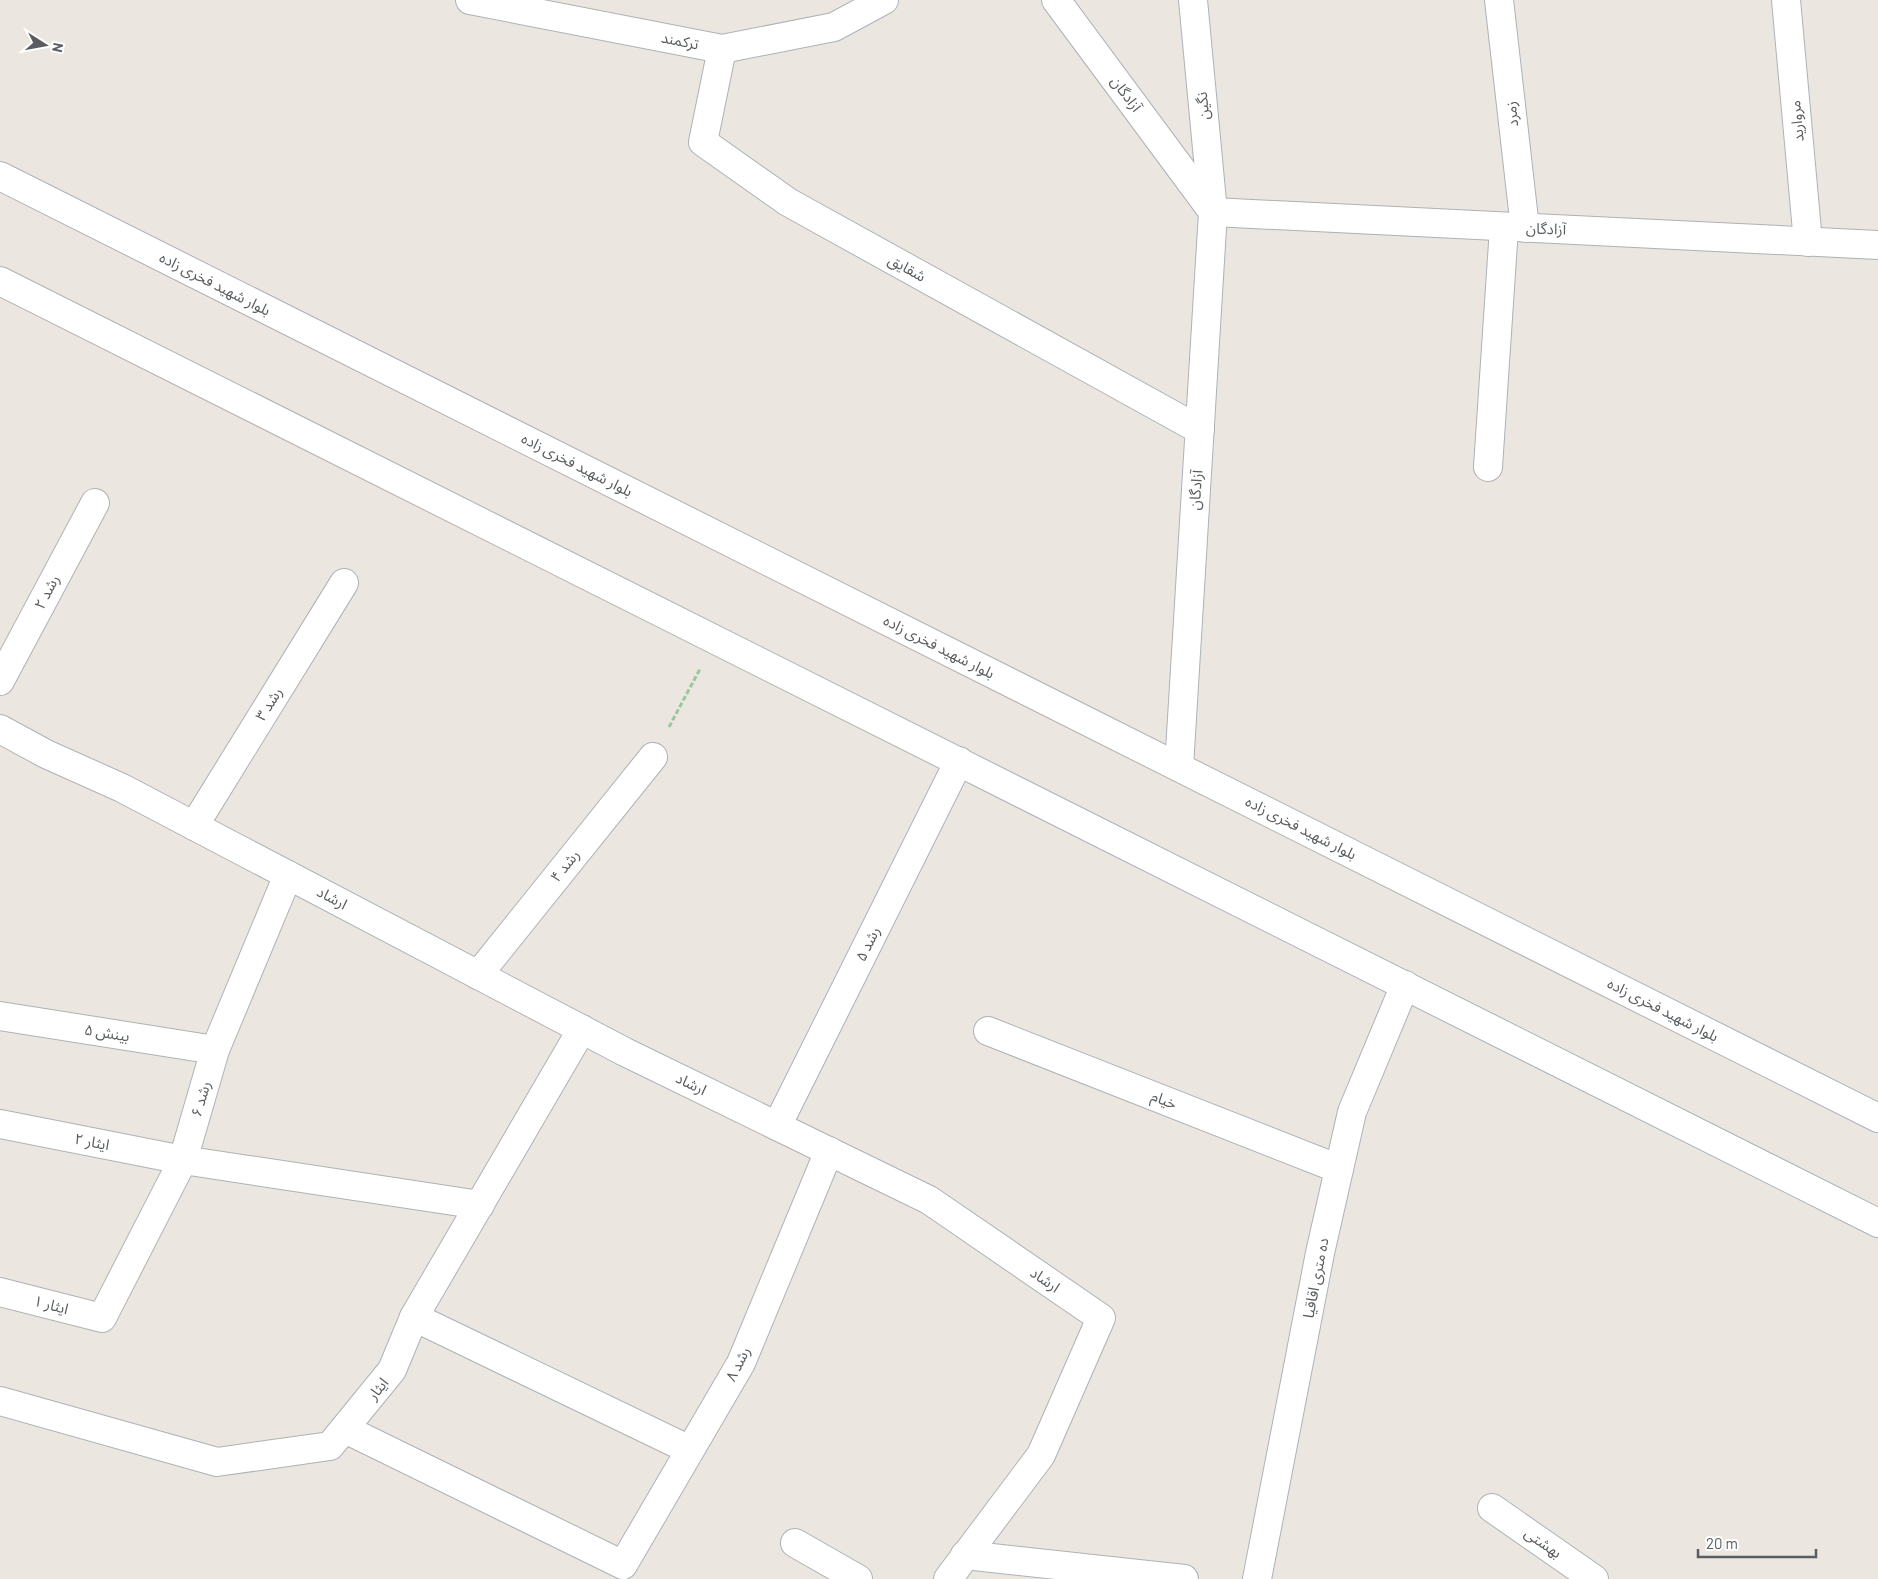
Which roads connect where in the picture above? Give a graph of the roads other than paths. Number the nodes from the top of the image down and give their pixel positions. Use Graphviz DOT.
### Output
graph roads {
  1 [pos="470,0"];
  2 [pos="884,0"];
  3 [pos="1056,0"];
  4 [pos="1193,0"];
  5 [pos="1499,0"];
  6 [pos="1786,0"];
  7 [pos="722,49"];
  8 [pos="0,176"];
  9 [pos="1213,212"];
  10 [pos="1514,228"];
  11 [pos="1808,242"];
  12 [pos="1878,245"];
  13 [pos="0,281"];
  14 [pos="1200,430"];
  15 [pos="1488,467"];
  16 [pos="95,503"];
  17 [pos="344,583"];
  18 [pos="0,680"];
  19 [pos="0,729"];
  20 [pos="653,757"];
  21 [pos="959,762"];
  22 [pos="1179,767"];
  23 [pos="194,826"];
  24 [pos="288,875"];
  25 [pos="478,975"];
  26 [pos="1405,985"];
  27 [pos="0,1016"];
  28 [pos="582,1029"];
  29 [pos="988,1031"];
  30 [pos="215,1050"];
  31 [pos="1878,1118"];
  32 [pos="0,1124"];
  33 [pos="777,1126"];
  34 [pos="829,1151"];
  35 [pos="183,1160"];
  36 [pos="1339,1169"];
  37 [pos="480,1205"];
  38 [pos="1878,1223"];
  39 [pos="0,1292"];
  40 [pos="414,1316"];
  41 [pos="102,1318"];
  42 [pos="0,1401"];
  43 [pos="345,1429"];
  44 [pos="690,1450"];
  45 [pos="1492,1508"];
  46 [pos="795,1542"];
  47 [pos="966,1555"];
  48 [pos="858,1579"];
  49 [pos="948,1579"];
  50 [pos="1184,1579"];
  51 [pos="1257,1579"];
  52 [pos="1594,1579"];
  1 -- 7 [label="street, ترکمند"];
  2 -- 7 [label="street, ترکمند"];
  3 -- 9 [label="street, آزادگان"];
  4 -- 9 [label="street, نگین"];
  5 -- 10 [label="street, زمرد"];
  6 -- 11 [label="street, مروارید"];
  7 -- 14 [label="street, شقایق"];
  8 -- 22 [label="street, بلوار شهید فخری زاده"];
  9 -- 10 [label="street, آزادگان"];
  9 -- 14 [label="street, آزادگان"];
  10 -- 11 [label="street, آزادگان"];
  10 -- 15 [label="street, زمرد"];
  11 -- 12 [label="street, آزادگان"];
  13 -- 21 [label="street"];
  14 -- 22 [label="street, آزادگان"];
  16 -- 18 [label="street, رشد ۲"];
  17 -- 23 [label="street, رشد ۳"];
  19 -- 23 [label="street, ارشاد"];
  20 -- 25 [label="street, رشد ۴"];
  21 -- 26 [label="street"];
  21 -- 33 [label="street, رشد ۵"];
  22 -- 31 [label="street, بلوار شهید فخری زاده"];
  23 -- 24 [label="street, ارشاد"];
  24 -- 25 [label="street, ارشاد"];
  24 -- 30 [label="street, رشد ۶"];
  25 -- 28 [label="street, ارشاد"];
  26 -- 36 [label="street, ده متری اقاقیا"];
  26 -- 38 [label="street"];
  27 -- 30 [label="street, بینش ۵"];
  28 -- 33 [label="street, ارشاد"];
  28 -- 37 [label="street, ایثار"];
  29 -- 36 [label="street, خیام"];
  30 -- 35 [label="street, رشد ۶"];
  32 -- 35 [label="street, ایثار ۲"];
  33 -- 34 [label="street, ارشاد"];
  34 -- 44 [label="street, رشد ۸"];
  34 -- 47 [label="street, ارشاد"];
  35 -- 37 [label="street, ایثار ۲"];
  35 -- 41 [label="street, رشد ۶"];
  36 -- 51 [label="street, ده متری اقاقیا"];
  37 -- 40 [label="street, ایثار"];
  39 -- 41 [label="street, ایثار ۱"];
  40 -- 43 [label="street, ایثار"];
  40 -- 44 [label="street"];
  42 -- 43 [label="street, ایثار"];
  43 -- 44 [label="street, رشد ۸"];
  45 -- 52 [label="street, بهشتی"];
  46 -- 48 [label="street"];
  47 -- 49 [label="street, ارشاد"];
  47 -- 50 [label="street"];
}
